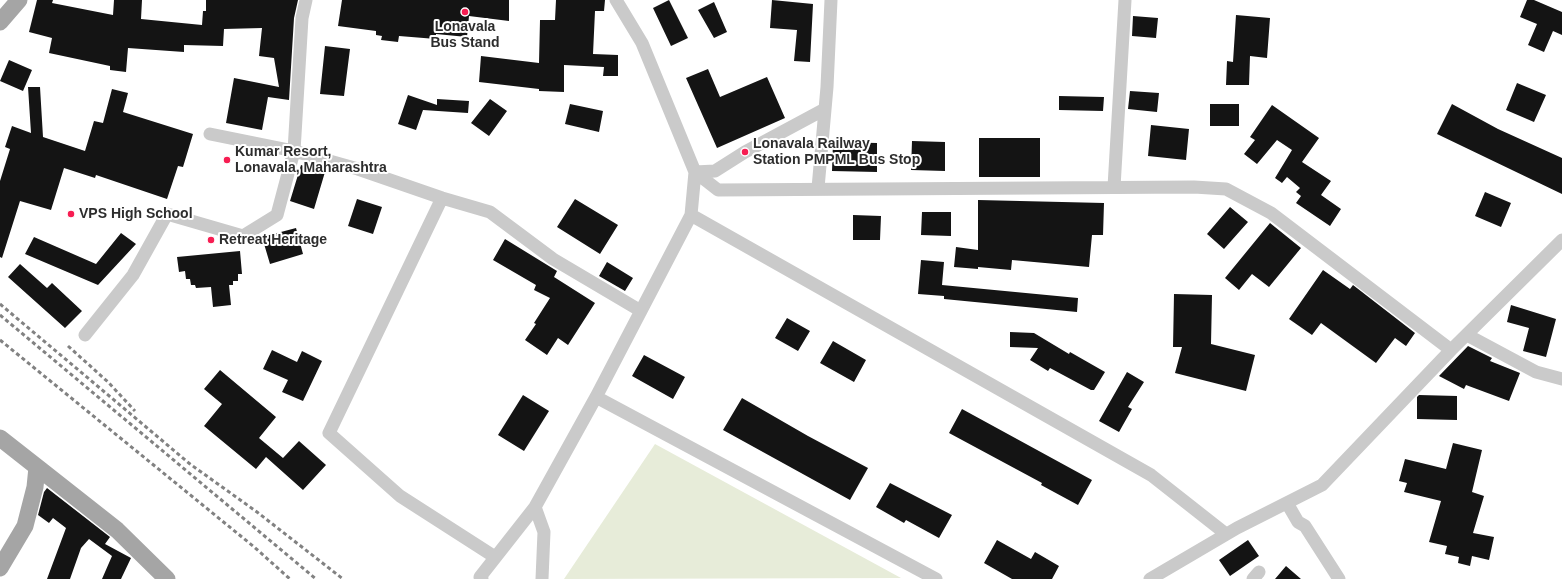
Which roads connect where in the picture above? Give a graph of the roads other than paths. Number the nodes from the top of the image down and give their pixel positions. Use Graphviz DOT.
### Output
graph roads {
  1 [pos="19,0"];
  2 [pos="306,0"];
  3 [pos="616,0"];
  4 [pos="831,0"];
  5 [pos="1125,0"];
  6 [pos="3,12"];
  7 [pos="825,109"];
  8 [pos="210,134"];
  9 [pos="294,151"];
  10 [pos="695,172"];
  11 [pos="1114,187"];
  12 [pos="818,188"];
  13 [pos="442,198"];
  14 [pos="691,216"];
  15 [pos="1562,240"];
  16 [pos="641,311"];
  17 [pos="85,335"];
  18 [pos="1467,335"];
  19 [pos="1451,350"];
  20 [pos="1562,379"];
  21 [pos="596,397"];
  22 [pos="0,438"];
  23 [pos="37,467"];
  24 [pos="1287,502"];
  25 [pos="535,507"];
  26 [pos="1226,534"];
  27 [pos="495,558"];
  28 [pos="0,568"];
  29 [pos="167,579"];
  30 [pos="482,579"];
  31 [pos="542,579"];
  32 [pos="936,579"];
  33 [pos="1150,579"];
  34 [pos="1339,579"];
  1 -- 6 [label="main road"];
  2 -- 9 [label="street"];
  3 -- 10 [label="street"];
  4 -- 7 [label="street"];
  5 -- 11 [label="street"];
  7 -- 10 [label="street"];
  7 -- 12 [label="street"];
  8 -- 9 [label="street"];
  9 -- 13 [label="street"];
  9 -- 17 [label="street"];
  10 -- 12 [label="street"];
  10 -- 14 [label="street"];
  11 -- 12 [label="street"];
  11 -- 19 [label="street"];
  13 -- 16 [label="street"];
  13 -- 27 [label="street"];
  14 -- 16 [label="street"];
  14 -- 26 [label="street"];
  15 -- 18 [label="street"];
  16 -- 21 [label="street"];
  18 -- 19 [label="street"];
  18 -- 20 [label="street"];
  19 -- 24 [label="street"];
  21 -- 25 [label="street"];
  21 -- 32 [label="street"];
  22 -- 23 [label="main road"];
  23 -- 28 [label="main road"];
  23 -- 29 [label="main road"];
  24 -- 26 [label="street"];
  24 -- 34 [label="street"];
  25 -- 27 [label="street"];
  25 -- 31 [label="street"];
  26 -- 33 [label="street"];
  27 -- 30 [label="street"];
}
